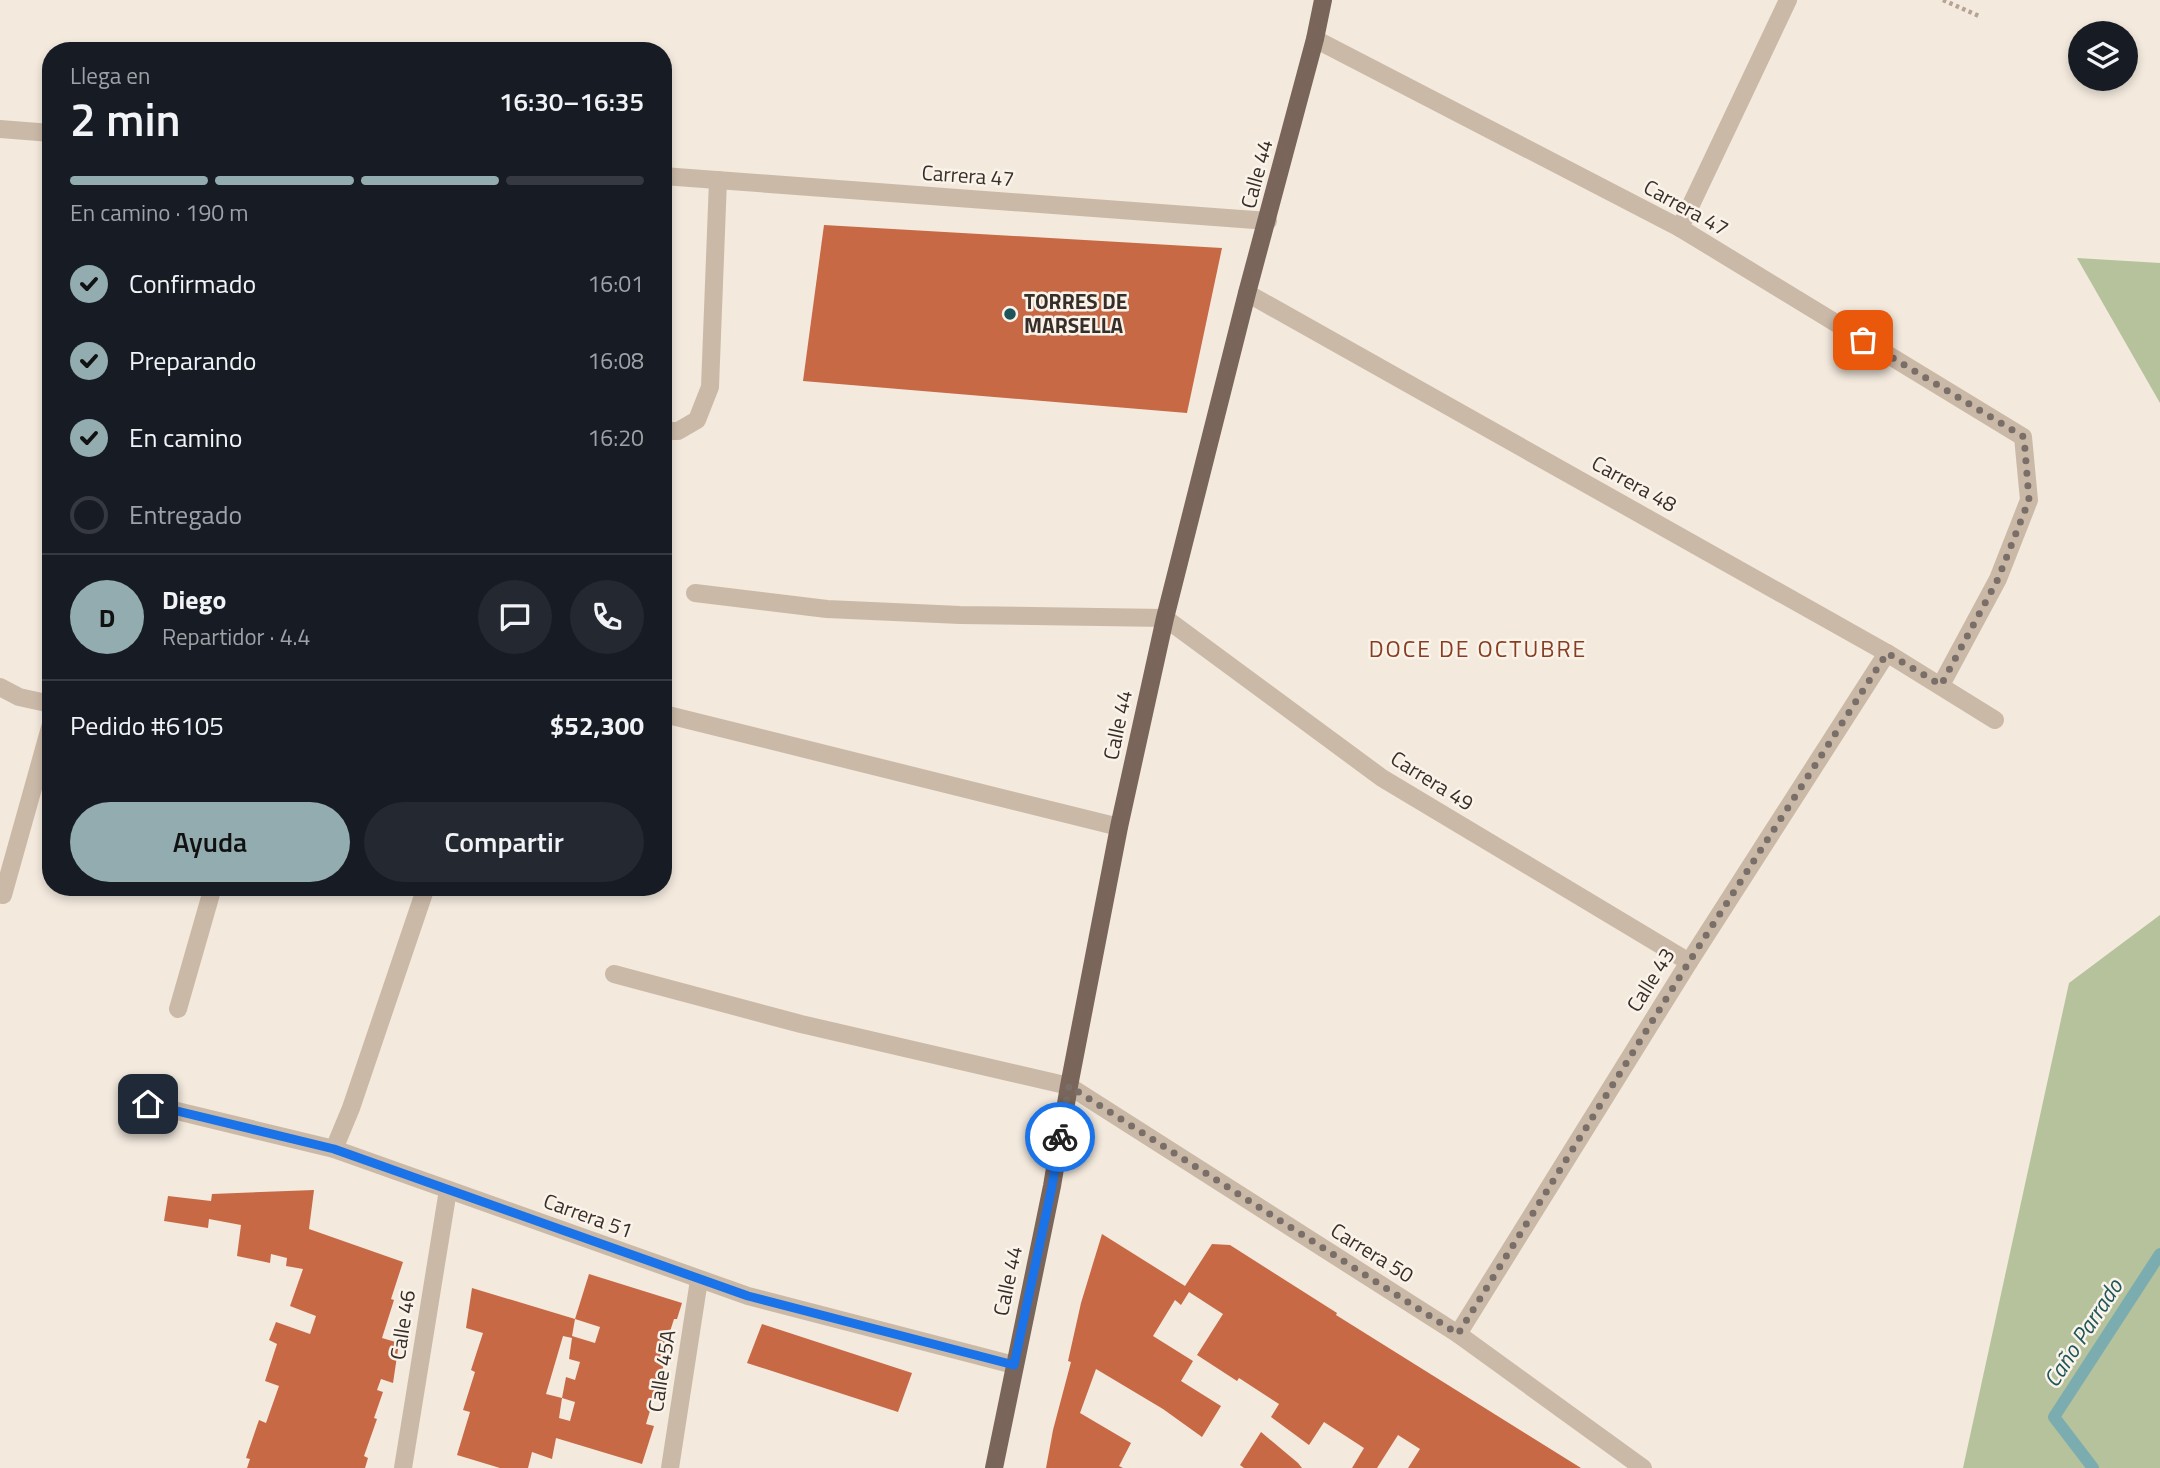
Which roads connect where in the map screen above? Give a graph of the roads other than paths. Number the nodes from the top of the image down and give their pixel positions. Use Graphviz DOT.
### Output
graph roads {
  1 [pos="1323,0"];
  2 [pos="1788,0"];
  3 [pos="1315,39"];
  4 [pos="0,129"];
  5 [pos="42,132"];
  6 [pos="672,177"];
  7 [pos="718,180"];
  8 [pos="1268,222"];
  9 [pos="1680,228"];
  10 [pos="1247,293"];
  11 [pos="672,431"];
  12 [pos="695,593"];
  13 [pos="1165,618"];
  14 [pos="1887,653"];
  15 [pos="1941,685"];
  16 [pos="0,687"];
  17 [pos="42,702"];
  18 [pos="672,716"];
  19 [pos="1995,720"];
  20 [pos="42,756"];
  21 [pos="1119,827"];
  22 [pos="3,895"];
  23 [pos="210,896"];
  24 [pos="423,896"];
  25 [pos="1689,962"];
  26 [pos="614,974"];
  27 [pos="178,1009"];
  28 [pos="1069,1086"];
  29 [pos="148,1104"];
  30 [pos="334,1149"];
  31 [pos="448,1190"];
  32 [pos="699,1280"];
  33 [pos="1458,1334"];
  34 [pos="1014,1365"];
  35 [pos="403,1468"];
  36 [pos="670,1468"];
  37 [pos="994,1468"];
  38 [pos="1643,1468"];
  1 -- 3 [label="main road, Calle 44"];
  2 -- 9 [label="street"];
  3 -- 8 [label="main road, Calle 44"];
  3 -- 9 [label="street, Carrera 47"];
  4 -- 5 [label="street"];
  6 -- 7 [label="street, Carrera 47"];
  7 -- 8 [label="street, Carrera 47"];
  7 -- 11 [label="street"];
  8 -- 10 [label="main road, Calle 44"];
  9 -- 15 [label="street, Carrera 47"];
  10 -- 13 [label="main road, Calle 44"];
  10 -- 14 [label="street, Carrera 48"];
  12 -- 13 [label="street"];
  13 -- 21 [label="main road, Calle 44"];
  13 -- 25 [label="street, Carrera 49"];
  14 -- 15 [label="street, Carrera 48"];
  14 -- 25 [label="street, Calle 43"];
  15 -- 19 [label="street, Carrera 48"];
  16 -- 17 [label="street"];
  18 -- 21 [label="street"];
  20 -- 22 [label="street"];
  21 -- 28 [label="main road, Calle 44"];
  23 -- 27 [label="street"];
  24 -- 30 [label="street"];
  25 -- 33 [label="street, Calle 43"];
  26 -- 28 [label="street, Carrera 50"];
  28 -- 33 [label="street, Carrera 50"];
  28 -- 34 [label="main road, Calle 44"];
  29 -- 30 [label="street, Carrera 51"];
  30 -- 31 [label="street, Carrera 51"];
  31 -- 32 [label="street, Carrera 51"];
  31 -- 35 [label="street, Calle 46"];
  32 -- 34 [label="street, Carrera 51"];
  32 -- 36 [label="street, Calle 45A"];
  33 -- 38 [label="street, Carrera 50"];
  34 -- 37 [label="main road, Calle 44"];
}
